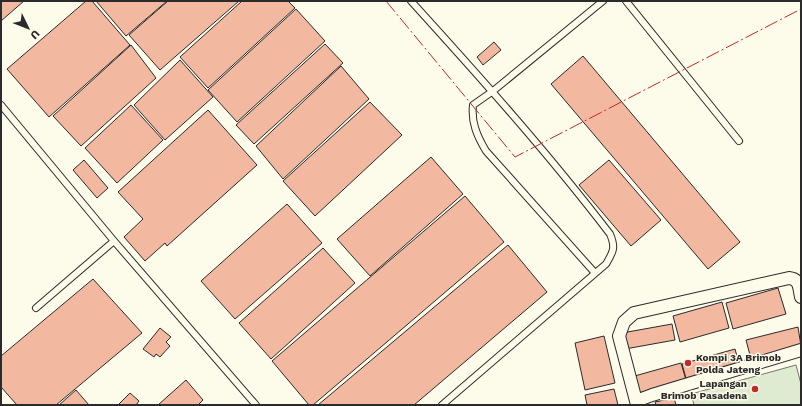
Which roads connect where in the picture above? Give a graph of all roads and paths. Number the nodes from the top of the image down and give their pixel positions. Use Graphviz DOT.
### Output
graph roads {
  1 [pos="411,1"];
  2 [pos="603,1"];
  3 [pos="626,1"];
  4 [pos="493,91"];
  5 [pos="1,105"];
  6 [pos="739,142"];
  7 [pos="114,240"];
  8 [pos="595,273"];
  9 [pos="801,297"];
  10 [pos="36,308"];
  11 [pos="801,350"];
  12 [pos="637,403"];
  13 [pos="256,405"];
  14 [pos="442,405"];
  1 -- 4 [label="lane"];
  2 -- 4 [label="lane"];
  3 -- 6 [label="lane"];
  4 -- 8 [label="lane"];
  4 -- 8 [label="lane"];
  5 -- 7 [label="lane"];
  7 -- 10 [label="lane"];
  7 -- 13 [label="lane"];
  8 -- 14 [label="lane"];
  9 -- 12 [label="street"];
  11 -- 12 [label="street"];
}
